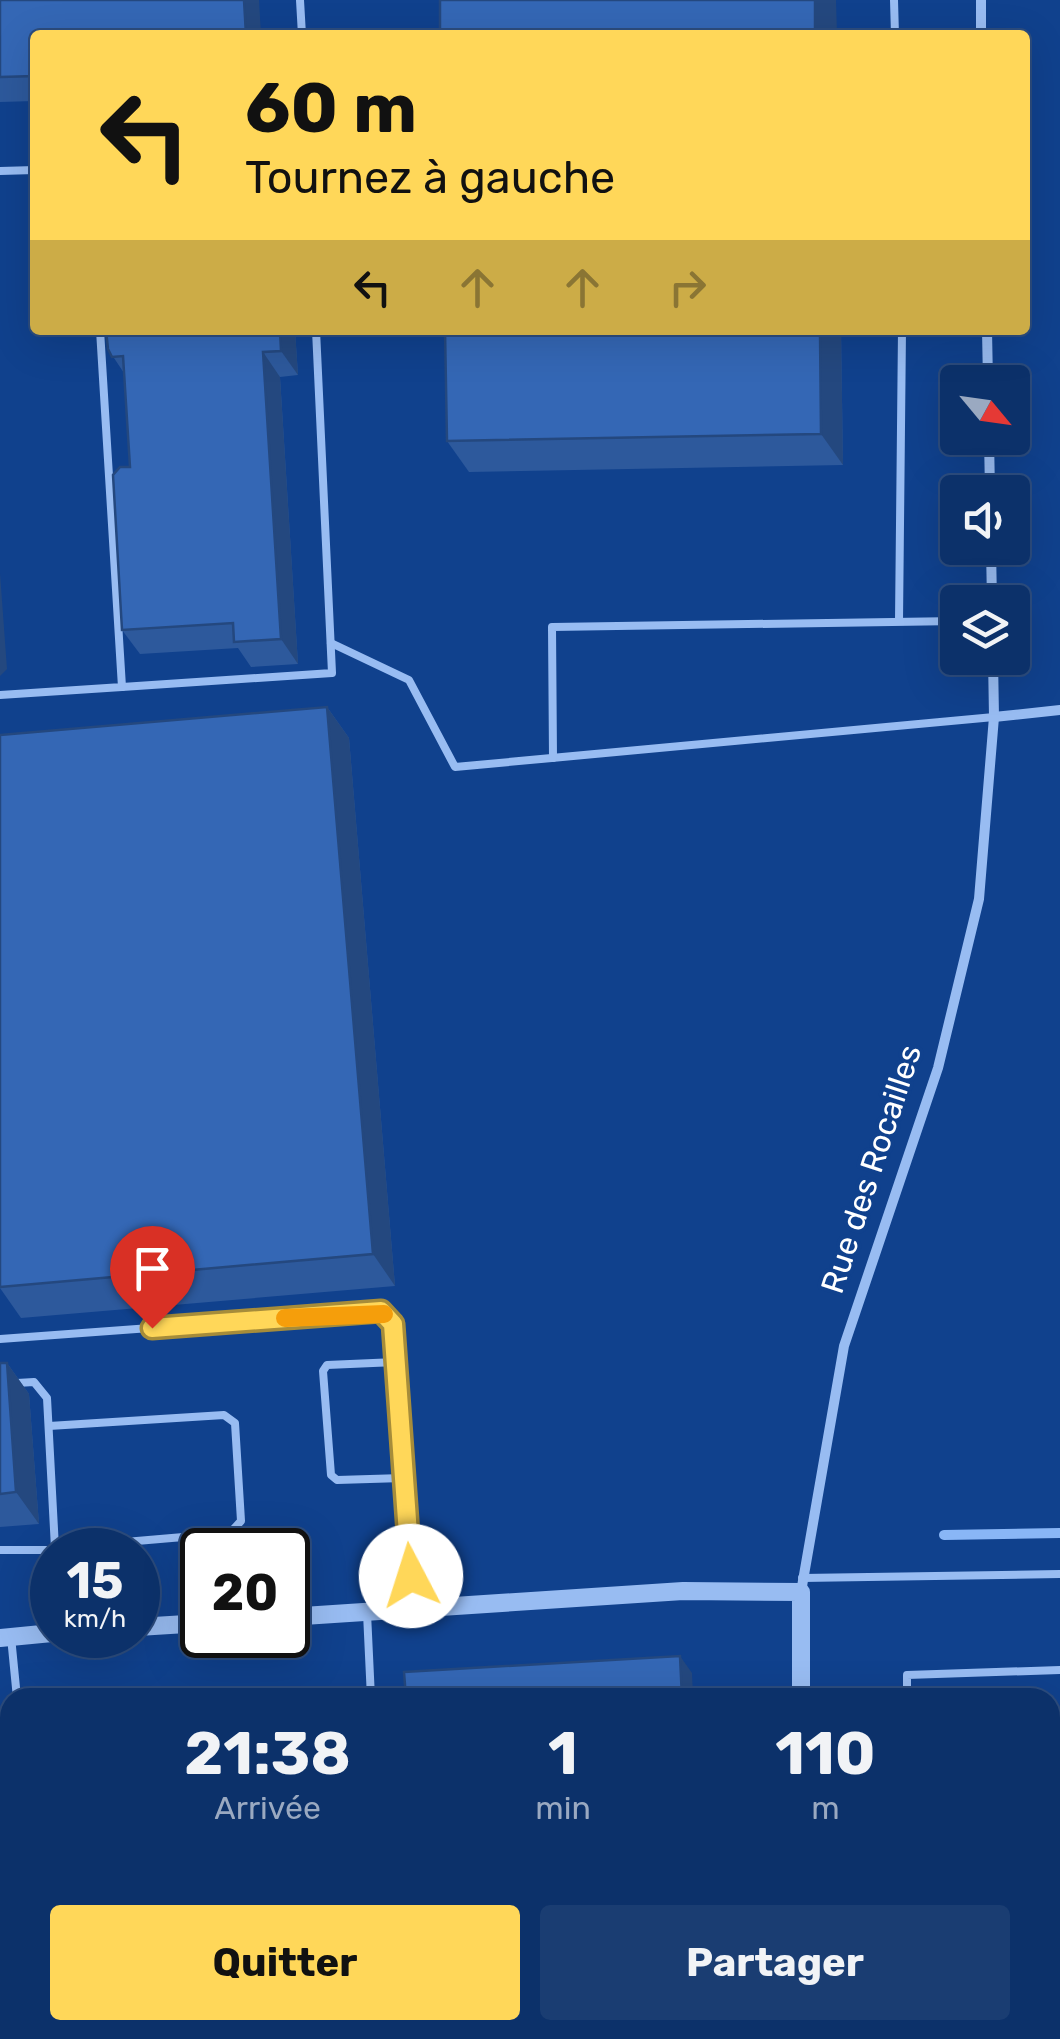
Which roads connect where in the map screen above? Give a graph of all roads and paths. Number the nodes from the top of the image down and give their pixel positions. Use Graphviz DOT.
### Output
graph roads {
  1 [pos="300,0"];
  2 [pos="894,0"];
  3 [pos="981,0"];
  4 [pos="302,30"];
  5 [pos="895,30"];
  6 [pos="982,30"];
  7 [pos="30,170"];
  8 [pos="0,172"];
  9 [pos="100,335"];
  10 [pos="316,335"];
  11 [pos="902,335"];
  12 [pos="986,335"];
  13 [pos="987,365"];
  14 [pos="940,621"];
  15 [pos="899,622"];
  16 [pos="331,643"];
  17 [pos="993,675"];
  18 [pos="122,687"];
  19 [pos="0,695"];
  20 [pos="1060,710"];
  21 [pos="994,717"];
  22 [pos="552,758"];
  23 [pos="0,1339"];
  24 [pos="396,1362"];
  25 [pos="0,1384"];
  26 [pos="49,1426"];
  27 [pos="402,1478"];
  28 [pos="54,1528"];
  29 [pos="234,1528"];
  30 [pos="30,1549"];
  31 [pos="0,1550"];
  32 [pos="1060,1574"];
  33 [pos="802,1585"];
  34 [pos="414,1609"];
  35 [pos="367,1613"];
  36 [pos="310,1616"];
  37 [pos="30,1635"];
  38 [pos="5,1637"];
  39 [pos="1060,1670"];
  40 [pos="15,1688"];
  41 [pos="371,1688"];
  42 [pos="800,1688"];
  43 [pos="908,1688"];
  1 -- 4 [label="lane"];
  2 -- 5 [label="lane"];
  3 -- 6 [label="street"];
  7 -- 8 [label="lane"];
  9 -- 18 [label="lane"];
  10 -- 16 [label="lane"];
  11 -- 15 [label="lane"];
  12 -- 13 [label="street"];
  14 -- 15 [label="lane"];
  15 -- 22 [label="lane"];
  16 -- 18 [label="lane"];
  16 -- 22 [label="lane"];
  17 -- 21 [label="street, Rue des Rocailles"];
  18 -- 19 [label="lane"];
  20 -- 21 [label="street"];
  21 -- 22 [label="lane"];
  21 -- 33 [label="street, Rue des Rocailles"];
  23 -- 24 [label="lane"];
  24 -- 27 [label="lane"];
  24 -- 27 [label="lane"];
  25 -- 26 [label="lane"];
  26 -- 28 [label="lane"];
  26 -- 29 [label="lane"];
  27 -- 34 [label="lane"];
  30 -- 31 [label="lane"];
  32 -- 33 [label="lane"];
  33 -- 34 [label="street"];
  33 -- 42 [label="street, Rue des Rocailles"];
  34 -- 35 [label="street"];
  35 -- 36 [label="street"];
  35 -- 41 [label="lane"];
  37 -- 38 [label="street"];
  38 -- 40 [label="lane"];
  39 -- 43 [label="lane"];
}
